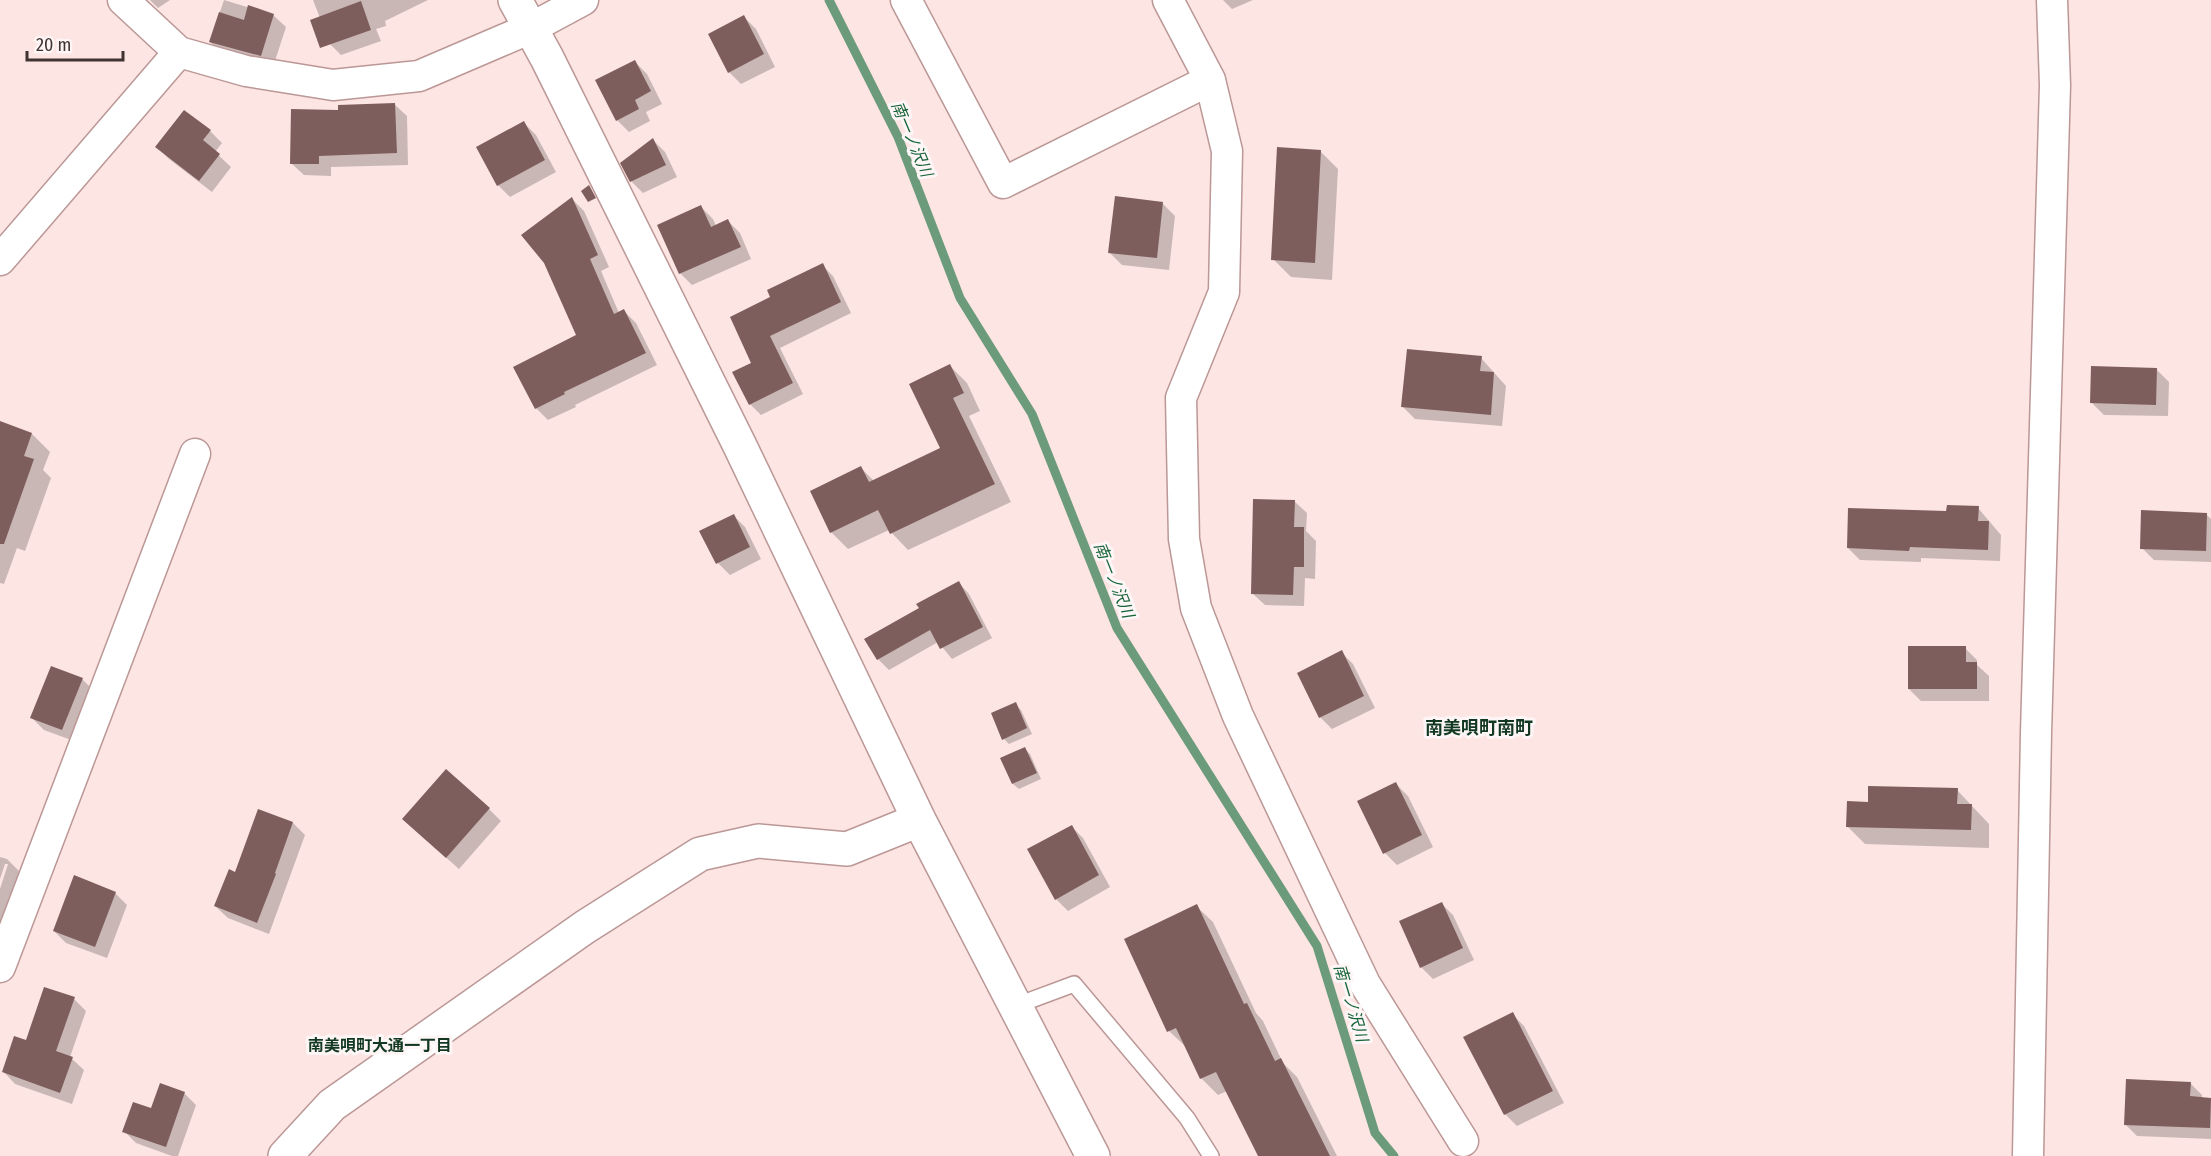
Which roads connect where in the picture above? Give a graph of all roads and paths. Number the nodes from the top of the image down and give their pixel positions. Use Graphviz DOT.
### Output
graph roads {
  1 [pos="123,0"];
  2 [pos="515,0"];
  3 [pos="583,0"];
  4 [pos="906,0"];
  5 [pos="1168,0"];
  6 [pos="2052,0"];
  7 [pos="531,28"];
  8 [pos="178,52"];
  9 [pos="1209,80"];
  10 [pos="0,260"];
  11 [pos="195,454"];
  12 [pos="919,820"];
  13 [pos="0,967"];
  14 [pos="1015,1005"];
  15 [pos="1463,1141"];
  16 [pos="285,1156"];
  17 [pos="1093,1156"];
  18 [pos="1211,1156"];
  19 [pos="2028,1156"];
  1 -- 8 [label="street"];
  2 -- 7 [label="street"];
  3 -- 7 [label="street"];
  4 -- 9 [label="street"];
  5 -- 9 [label="street"];
  6 -- 19 [label="street"];
  7 -- 8 [label="street"];
  7 -- 12 [label="street"];
  8 -- 10 [label="street"];
  9 -- 15 [label="street"];
  11 -- 13 [label="street"];
  12 -- 14 [label="street"];
  12 -- 16 [label="street"];
  14 -- 17 [label="street"];
  14 -- 18 [label="lane"];
}
